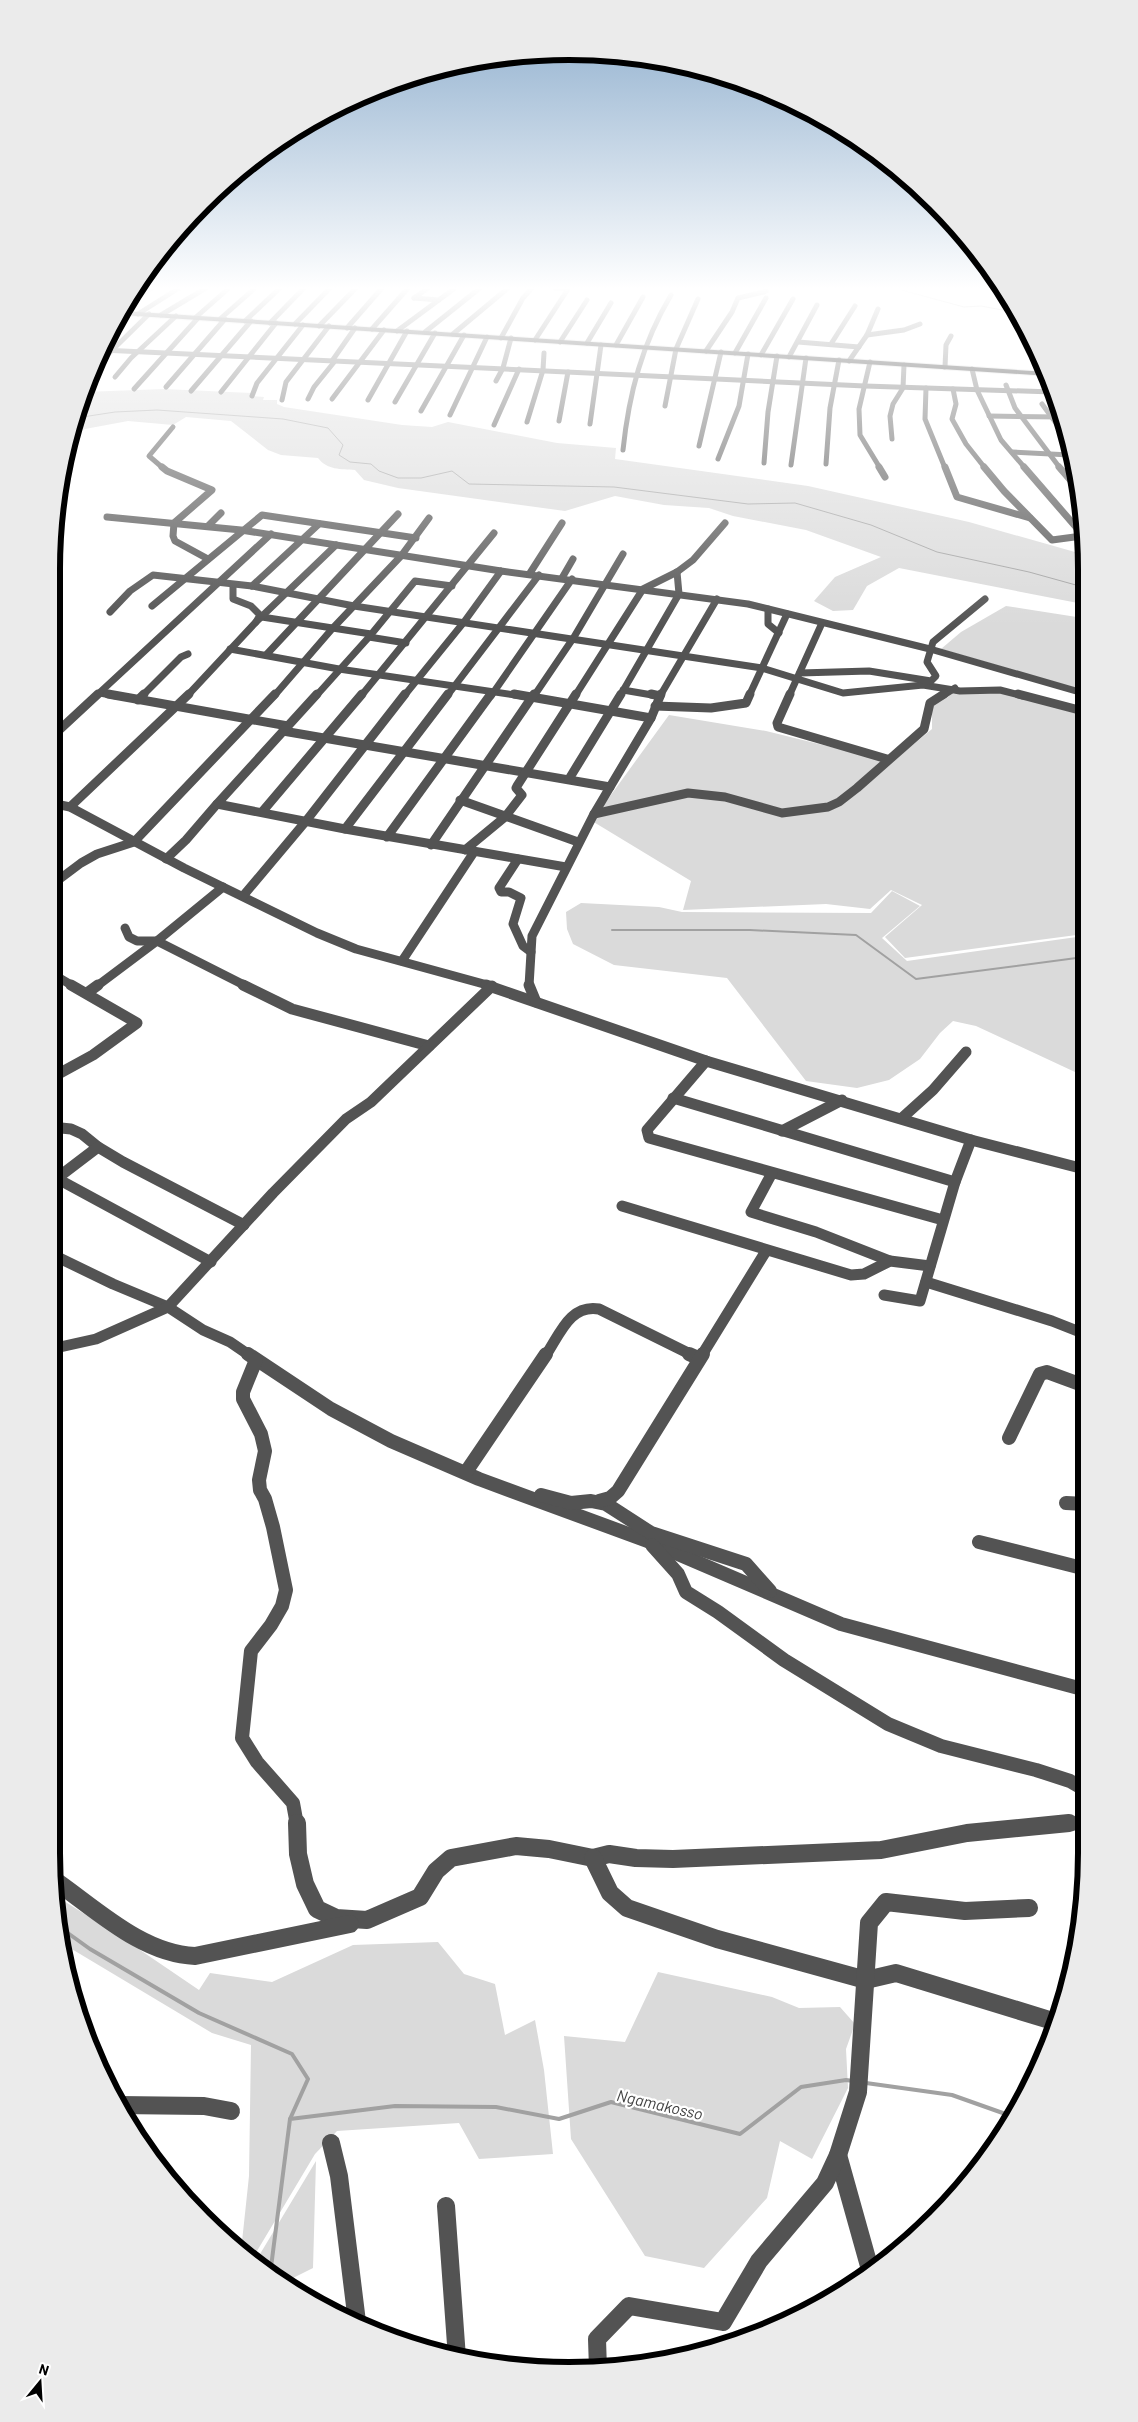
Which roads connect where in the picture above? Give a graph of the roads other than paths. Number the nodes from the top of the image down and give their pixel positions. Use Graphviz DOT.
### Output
graph roads {
  1 [pos="426,401"];
  2 [pos="456,401"];
  3 [pos="505,401"];
  4 [pos="533,401"];
  5 [pos="563,401"];
  6 [pos="594,401"];
  7 [pos="628,401"];
  8 [pos="666,401"];
  9 [pos="710,401"];
  10 [pos="740,401"];
  11 [pos="771,401"];
  12 [pos="801,401"];
  13 [pos="831,401"];
  14 [pos="861,401"];
  15 [pos="895,401"];
  16 [pos="926,401"];
  17 [pos="955,401"];
  18 [pos="982,401"];
  19 [pos="1011,401"];
  20 [pos="1042,404"];
  21 [pos="665,406"];
  22 [pos="421,411"];
  23 [pos="450,415"];
  24 [pos="989,416"];
  25 [pos="1019,416"];
  26 [pos="1050,417"];
  27 [pos="1055,417"];
  28 [pos="559,421"];
  29 [pos="527,422"];
  30 [pos="590,424"];
  31 [pos="494,425"];
  32 [pos="1058,426"];
  33 [pos="173,427"];
  34 [pos="892,439"];
  35 [pos="698,446"];
  36 [pos="623,450"];
  37 [pos="1012,452"];
  38 [pos="1065,454"];
  39 [pos="1051,455"];
  40 [pos="718,459"];
  41 [pos="764,463"];
  42 [pos="826,464"];
  43 [pos="791,465"];
  44 [pos="885,477"];
  45 [pos="1069,478"];
  46 [pos="221,513"];
  47 [pos="398,514"];
  48 [pos="107,517"];
  49 [pos="429,518"];
  50 [pos="1030,518"];
  51 [pos="174,523"];
  52 [pos="562,523"];
  53 [pos="724,523"];
  54 [pos="319,524"];
  55 [pos="208,526"];
  56 [pos="1076,528"];
  57 [pos="241,530"];
  58 [pos="380,533"];
  59 [pos="494,533"];
  60 [pos="271,534"];
  61 [pos="1077,536"];
  62 [pos="416,538"];
  63 [pos="302,540"];
  64 [pos="336,545"];
  65 [pos="366,549"];
  66 [pos="622,554"];
  67 [pos="402,556"];
  68 [pos="208,559"];
  69 [pos="573,559"];
  70 [pos="469,565"];
  71 [pos="502,571"];
  72 [pos="677,572"];
  73 [pos="535,574"];
  74 [pos="186,578"];
  75 [pos="562,578"];
  76 [pos="572,579"];
  77 [pos="220,583"];
  78 [pos="606,584"];
  79 [pos="233,585"];
  80 [pos="252,586"];
  81 [pos="452,586"];
  82 [pos="643,588"];
  83 [pos="286,593"];
  84 [pos="679,594"];
  85 [pos="320,599"];
  86 [pos="717,599"];
  87 [pos="986,599"];
  88 [pos="152,606"];
  89 [pos="354,606"];
  90 [pos="768,609"];
  91 [pos="392,611"];
  92 [pos="110,612"];
  93 [pos="787,614"];
  94 [pos="427,616"];
  95 [pos="259,620"];
  96 [pos="464,622"];
  97 [pos="822,622"];
  98 [pos="296,623"];
  99 [pos="500,626"];
  100 [pos="332,629"];
  101 [pos="534,632"];
  102 [pos="779,633"];
  103 [pos="370,636"];
  104 [pos="574,638"];
  105 [pos="406,643"];
  106 [pos="609,643"];
  107 [pos="646,648"];
  108 [pos="230,649"];
  109 [pos="930,649"];
  110 [pos="188,654"];
  111 [pos="685,654"];
  112 [pos="266,655"];
  113 [pos="302,662"];
  114 [pos="762,668"];
  115 [pos="339,669"];
  116 [pos="380,675"];
  117 [pos="799,676"];
  118 [pos="417,681"];
  119 [pos="454,686"];
  120 [pos="955,688"];
  121 [pos="623,690"];
  122 [pos="494,691"];
  123 [pos="100,692"];
  124 [pos="1078,692"];
  125 [pos="660,696"];
  126 [pos="532,698"];
  127 [pos="138,700"];
  128 [pos="571,705"];
  129 [pos="177,706"];
  130 [pos="655,706"];
  131 [pos="1078,710"];
  132 [pos="612,711"];
  133 [pos="651,718"];
  134 [pos="252,720"];
  135 [pos="286,728"];
  136 [pos="60,729"];
  137 [pos="325,738"];
  138 [pos="364,745"];
  139 [pos="405,753"];
  140 [pos="887,759"];
  141 [pos="444,760"];
  142 [pos="484,766"];
  143 [pos="526,773"];
  144 [pos="568,779"];
  145 [pos="610,787"];
  146 [pos="460,800"];
  147 [pos="217,804"];
  148 [pos="60,805"];
  149 [pos="70,808"];
  150 [pos="262,812"];
  151 [pos="594,814"];
  152 [pos="506,817"];
  153 [pos="306,821"];
  154 [pos="345,829"];
  155 [pos="387,836"];
  156 [pos="134,842"];
  157 [pos="578,842"];
  158 [pos="431,844"];
  159 [pos="469,851"];
  160 [pos="166,859"];
  161 [pos="518,859"];
  162 [pos="566,867"];
  163 [pos="60,880"];
  164 [pos="223,887"];
  165 [pos="243,896"];
  166 [pos="125,928"];
  167 [pos="157,941"];
  168 [pos="531,952"];
  169 [pos="402,961"];
  170 [pos="60,980"];
  171 [pos="492,986"];
  172 [pos="87,993"];
  173 [pos="536,1002"];
  174 [pos="429,1046"];
  175 [pos="966,1052"];
  176 [pos="706,1061"];
  177 [pos="60,1074"];
  178 [pos="673,1098"];
  179 [pos="842,1100"];
  180 [pos="902,1118"];
  181 [pos="60,1128"];
  182 [pos="782,1131"];
  183 [pos="971,1140"];
  184 [pos="98,1147"];
  185 [pos="1078,1165"];
  186 [pos="772,1173"];
  187 [pos="60,1176"];
  188 [pos="955,1182"];
  189 [pos="60,1183"];
  190 [pos="622,1206"];
  191 [pos="943,1220"];
  192 [pos="244,1225"];
  193 [pos="766,1250"];
  194 [pos="60,1258"];
  195 [pos="890,1261"];
  196 [pos="211,1262"];
  197 [pos="930,1266"];
  198 [pos="926,1282"];
  199 [pos="884,1294"];
  200 [pos="168,1307"];
  201 [pos="1078,1331"];
  202 [pos="60,1348"];
  203 [pos="698,1358"];
  204 [pos="256,1360"];
  205 [pos="1078,1383"];
  206 [pos="1010,1438"];
  207 [pos="466,1472"];
  208 [pos="479,1479"];
  209 [pos="599,1501"];
  210 [pos="1066,1503"];
  211 [pos="1078,1504"];
  212 [pos="650,1542"];
  213 [pos="979,1542"];
  214 [pos="1078,1566"];
  215 [pos="772,1593"];
  216 [pos="1078,1688"];
  217 [pos="1078,1786"];
  218 [pos="1078,1823"];
  219 [pos="593,1858"];
  220 [pos="61,1885"];
  221 [pos="1029,1908"];
  222 [pos="367,1920"];
  223 [pos="866,1980"];
  224 [pos="1050,2020"];
  225 [pos="127,2105"];
  226 [pos="232,2111"];
  227 [pos="332,2143"];
  228 [pos="838,2155"];
  229 [pos="446,2206"];
  230 [pos="868,2265"];
  231 [pos="356,2315"];
  232 [pos="456,2349"];
  233 [pos="598,2361"];
  1 -- 22 [label="street"];
  2 -- 23 [label="street"];
  3 -- 31 [label="street"];
  4 -- 29 [label="street"];
  5 -- 28 [label="street"];
  6 -- 30 [label="street"];
  7 -- 36 [label="street"];
  8 -- 21 [label="street"];
  9 -- 35 [label="street"];
  10 -- 40 [label="street"];
  11 -- 41 [label="street"];
  12 -- 43 [label="street"];
  13 -- 42 [label="street"];
  14 -- 44 [label="street"];
  15 -- 34 [label="street"];
  16 -- 50 [label="street"];
  17 -- 50 [label="street"];
  18 -- 24 [label="street"];
  19 -- 25 [label="street"];
  20 -- 26 [label="street"];
  24 -- 25 [label="street"];
  24 -- 37 [label="street"];
  25 -- 26 [label="street"];
  25 -- 39 [label="street"];
  26 -- 27 [label="street"];
  26 -- 32 [label="street"];
  33 -- 51 [label="street"];
  37 -- 39 [label="street"];
  37 -- 56 [label="street"];
  38 -- 39 [label="street"];
  39 -- 45 [label="street"];
  46 -- 55 [label="street"];
  47 -- 58 [label="street"];
  48 -- 51 [label="street"];
  49 -- 62 [label="street"];
  50 -- 61 [label="street"];
  51 -- 55 [label="street"];
  51 -- 68 [label="street"];
  52 -- 73 [label="street"];
  53 -- 72 [label="street"];
  54 -- 57 [label="street"];
  54 -- 58 [label="street"];
  54 -- 63 [label="street"];
  55 -- 57 [label="street"];
  57 -- 60 [label="street"];
  57 -- 68 [label="street"];
  58 -- 62 [label="street"];
  58 -- 65 [label="street"];
  59 -- 70 [label="street"];
  60 -- 63 [label="street"];
  60 -- 77 [label="street"];
  62 -- 67 [label="street"];
  63 -- 64 [label="street"];
  63 -- 80 [label="street"];
  64 -- 65 [label="street"];
  64 -- 83 [label="street"];
  65 -- 67 [label="street"];
  65 -- 85 [label="street"];
  66 -- 78 [label="street"];
  67 -- 70 [label="street"];
  67 -- 89 [label="street"];
  68 -- 74 [label="street"];
  69 -- 75 [label="street"];
  70 -- 71 [label="street"];
  70 -- 81 [label="street"];
  71 -- 73 [label="street"];
  71 -- 96 [label="street"];
  72 -- 82 [label="street"];
  72 -- 84 [label="street"];
  73 -- 75 [label="street"];
  73 -- 99 [label="street"];
  74 -- 77 [label="street"];
  74 -- 88 [label="street"];
  74 -- 92 [label="street"];
  75 -- 76 [label="street"];
  76 -- 78 [label="street"];
  76 -- 101 [label="street"];
  77 -- 79 [label="street"];
  77 -- 123 [label="street"];
  78 -- 82 [label="street"];
  78 -- 104 [label="street"];
  79 -- 80 [label="street"];
  79 -- 95 [label="street"];
  80 -- 83 [label="street"];
  81 -- 91 [label="street"];
  81 -- 94 [label="street"];
  82 -- 84 [label="street"];
  82 -- 106 [label="street"];
  83 -- 85 [label="street"];
  83 -- 95 [label="street"];
  84 -- 86 [label="street"];
  84 -- 107 [label="street"];
  85 -- 89 [label="street"];
  85 -- 98 [label="street"];
  86 -- 90 [label="street"];
  86 -- 111 [label="street"];
  87 -- 109 [label="street"];
  89 -- 91 [label="street"];
  89 -- 100 [label="street"];
  90 -- 93 [label="street"];
  90 -- 102 [label="street"];
  91 -- 94 [label="street"];
  91 -- 103 [label="street"];
  93 -- 97 [label="street"];
  93 -- 102 [label="street"];
  94 -- 96 [label="street"];
  94 -- 105 [label="street"];
  95 -- 98 [label="street"];
  95 -- 108 [label="street"];
  96 -- 99 [label="street"];
  96 -- 118 [label="street"];
  97 -- 109 [label="street"];
  97 -- 117 [label="street"];
  98 -- 100 [label="street"];
  98 -- 112 [label="street"];
  99 -- 101 [label="street"];
  99 -- 119 [label="street"];
  100 -- 103 [label="street"];
  100 -- 113 [label="street"];
  101 -- 104 [label="street"];
  101 -- 122 [label="street"];
  102 -- 114 [label="street"];
  103 -- 105 [label="street"];
  103 -- 115 [label="street"];
  104 -- 106 [label="street"];
  104 -- 126 [label="street"];
  105 -- 116 [label="street"];
  106 -- 107 [label="street"];
  106 -- 128 [label="street"];
  107 -- 111 [label="street"];
  107 -- 121 [label="street"];
  108 -- 112 [label="street"];
  108 -- 129 [label="street"];
  109 -- 117 [label="street"];
  109 -- 124 [label="street"];
  110 -- 127 [label="street"];
  111 -- 114 [label="street"];
  111 -- 125 [label="street"];
  112 -- 113 [label="street"];
  113 -- 115 [label="street"];
  113 -- 134 [label="street"];
  114 -- 117 [label="street"];
  114 -- 130 [label="street"];
  115 -- 116 [label="street"];
  115 -- 135 [label="street"];
  116 -- 118 [label="street"];
  116 -- 137 [label="street"];
  117 -- 120 [label="street"];
  117 -- 140 [label="street"];
  118 -- 119 [label="street"];
  118 -- 138 [label="street"];
  119 -- 122 [label="street"];
  119 -- 139 [label="street"];
  120 -- 131 [label="street"];
  120 -- 140 [label="street"];
  121 -- 125 [label="street"];
  121 -- 132 [label="street"];
  122 -- 126 [label="street"];
  122 -- 141 [label="street"];
  123 -- 127 [label="street"];
  123 -- 136 [label="street"];
  125 -- 130 [label="street"];
  126 -- 128 [label="street"];
  126 -- 142 [label="street"];
  127 -- 129 [label="street"];
  128 -- 132 [label="street"];
  128 -- 143 [label="street"];
  129 -- 134 [label="street"];
  129 -- 149 [label="street"];
  130 -- 133 [label="street"];
  132 -- 133 [label="street"];
  132 -- 144 [label="street"];
  133 -- 145 [label="street"];
  134 -- 135 [label="street"];
  134 -- 156 [label="street"];
  135 -- 137 [label="street"];
  135 -- 147 [label="street"];
  137 -- 138 [label="street"];
  137 -- 150 [label="street"];
  138 -- 139 [label="street"];
  138 -- 153 [label="street"];
  139 -- 141 [label="street"];
  139 -- 154 [label="street"];
  140 -- 151 [label="street"];
  141 -- 142 [label="street"];
  141 -- 155 [label="street"];
  142 -- 143 [label="street"];
  142 -- 146 [label="street"];
  143 -- 144 [label="street"];
  143 -- 152 [label="street"];
  144 -- 145 [label="street"];
  145 -- 151 [label="street"];
  146 -- 152 [label="street"];
  146 -- 158 [label="street"];
  147 -- 150 [label="street"];
  147 -- 160 [label="street"];
  148 -- 149 [label="street"];
  149 -- 156 [label="street"];
  150 -- 153 [label="street"];
  151 -- 157 [label="street"];
  152 -- 157 [label="street"];
  152 -- 159 [label="street"];
  153 -- 154 [label="street"];
  153 -- 165 [label="street"];
  154 -- 155 [label="street"];
  155 -- 158 [label="street"];
  156 -- 160 [label="street"];
  156 -- 163 [label="street"];
  157 -- 162 [label="street"];
  158 -- 159 [label="street"];
  159 -- 161 [label="street"];
  159 -- 169 [label="street"];
  160 -- 164 [label="street"];
  161 -- 162 [label="street"];
  161 -- 168 [label="street"];
  162 -- 168 [label="street"];
  164 -- 165 [label="street"];
  164 -- 167 [label="street"];
  165 -- 169 [label="street"];
  166 -- 167 [label="street"];
  167 -- 172 [label="street"];
  167 -- 174 [label="street"];
  168 -- 173 [label="street"];
  169 -- 171 [label="street"];
  170 -- 172 [label="street"];
  171 -- 173 [label="street"];
  171 -- 174 [label="street"];
  172 -- 177 [label="street"];
  173 -- 176 [label="street"];
  174 -- 192 [label="street"];
  175 -- 180 [label="street"];
  176 -- 178 [label="street"];
  176 -- 179 [label="street"];
  178 -- 182 [label="street"];
  178 -- 186 [label="street"];
  179 -- 180 [label="street"];
  179 -- 182 [label="street"];
  180 -- 183 [label="street"];
  181 -- 184 [label="street"];
  182 -- 188 [label="street"];
  183 -- 185 [label="street"];
  183 -- 188 [label="street"];
  184 -- 187 [label="street"];
  184 -- 192 [label="street"];
  186 -- 191 [label="street"];
  186 -- 195 [label="street"];
  188 -- 191 [label="street"];
  189 -- 196 [label="street"];
  190 -- 193 [label="street"];
  191 -- 197 [label="street"];
  192 -- 196 [label="street"];
  193 -- 195 [label="street"];
  193 -- 203 [label="street"];
  194 -- 200 [label="street"];
  195 -- 197 [label="street"];
  196 -- 200 [label="street"];
  197 -- 198 [label="street"];
  198 -- 199 [label="street"];
  198 -- 201 [label="street"];
  200 -- 202 [label="street"];
  200 -- 204 [label="street"];
  203 -- 207 [label="street"];
  203 -- 209 [label="street"];
  204 -- 207 [label="street"];
  204 -- 222 [label="street"];
  205 -- 206 [label="street"];
  207 -- 208 [label="street"];
  208 -- 209 [label="street"];
  208 -- 212 [label="street"];
  209 -- 215 [label="street"];
  210 -- 211 [label="street"];
  212 -- 215 [label="street"];
  212 -- 217 [label="street"];
  213 -- 214 [label="street"];
  215 -- 216 [label="street"];
  218 -- 219 [label="street"];
  219 -- 222 [label="street"];
  219 -- 223 [label="street"];
  220 -- 222 [label="street"];
  221 -- 223 [label="street"];
  223 -- 224 [label="street"];
  223 -- 228 [label="street"];
  225 -- 226 [label="street"];
  227 -- 231 [label="street"];
  228 -- 230 [label="street"];
  228 -- 233 [label="street"];
  229 -- 232 [label="street"];
}
